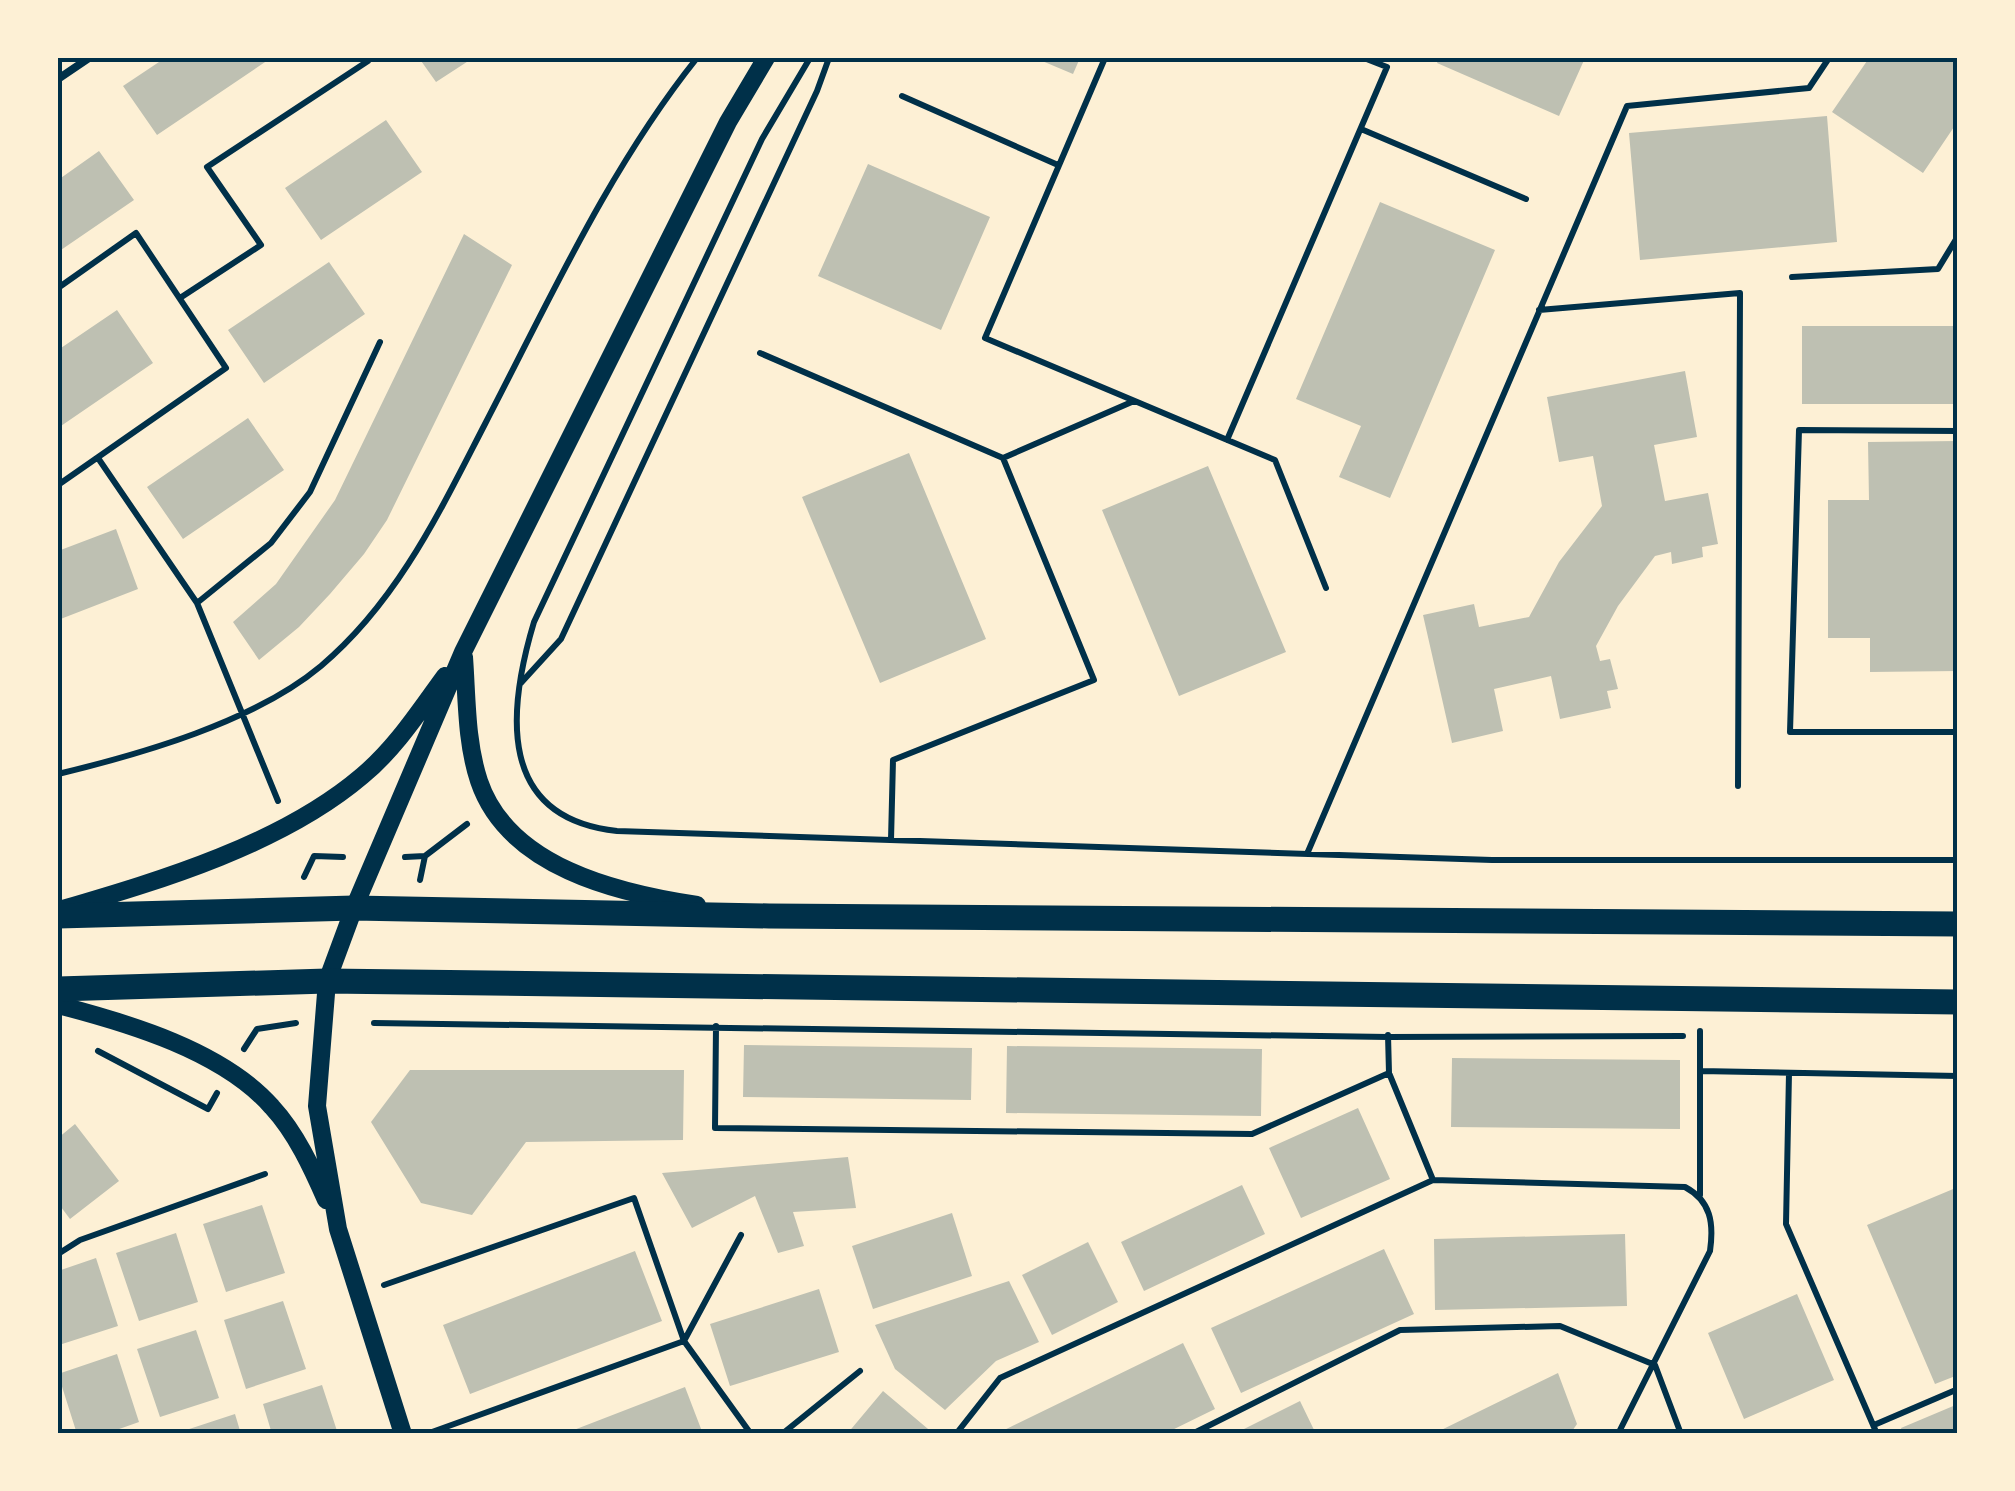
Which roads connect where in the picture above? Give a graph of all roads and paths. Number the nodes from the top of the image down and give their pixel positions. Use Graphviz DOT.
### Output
graph roads {
  1 [pos="89,58"];
  2 [pos="369,58"];
  3 [pos="696,58"];
  4 [pos="766,58"];
  5 [pos="810,58"];
  6 [pos="829,58"];
  7 [pos="1104,58"];
  8 [pos="1364,58"];
  9 [pos="1829,58"];
  10 [pos="58,79"];
  11 [pos="902,96"];
  12 [pos="1361,129"];
  13 [pos="1058,165"];
  14 [pos="1526,198"];
  15 [pos="1958,236"];
  16 [pos="1792,276"];
  17 [pos="58,288"];
  18 [pos="180,298"];
  19 [pos="1539,310"];
  20 [pos="380,342"];
  21 [pos="760,353"];
  22 [pos="1134,402"];
  23 [pos="1958,432"];
  24 [pos="1228,440"];
  25 [pos="98,458"];
  26 [pos="1003,458"];
  27 [pos="58,485"];
  28 [pos="1326,588"];
  29 [pos="197,603"];
  30 [pos="463,652"];
  31 [pos="519,685"];
  32 [pos="241,714"];
  33 [pos="1958,732"];
  34 [pos="58,774"];
  35 [pos="1738,786"];
  36 [pos="288,825"];
  37 [pos="891,840"];
  38 [pos="1307,854"];
  39 [pos="314,856"];
  40 [pos="1958,860"];
  41 [pos="354,908"];
  42 [pos="58,913"];
  43 [pos="769,916"];
  44 [pos="1958,924"];
  45 [pos="328,981"];
  46 [pos="716,986"];
  47 [pos="58,989"];
  48 [pos="1388,994"];
  49 [pos="1700,999"];
  50 [pos="1958,1002"];
  51 [pos="58,1005"];
  52 [pos="374,1023"];
  53 [pos="716,1026"];
  54 [pos="1700,1036"];
  55 [pos="1388,1037"];
  56 [pos="1700,1071"];
  57 [pos="1789,1072"];
  58 [pos="1389,1073"];
  59 [pos="1958,1076"];
  60 [pos="266,1174"];
  61 [pos="1433,1180"];
  62 [pos="1700,1195"];
  63 [pos="338,1229"];
  64 [pos="742,1235"];
  65 [pos="58,1254"];
  66 [pos="359,1294"];
  67 [pos="684,1341"];
  68 [pos="1654,1365"];
  69 [pos="860,1371"];
  70 [pos="1958,1389"];
  71 [pos="1876,1429"];
  72 [pos="403,1434"];
  73 [pos="428,1434"];
  74 [pos="752,1434"];
  75 [pos="782,1434"];
  76 [pos="956,1434"];
  77 [pos="1192,1434"];
  78 [pos="1618,1434"];
  79 [pos="1681,1434"];
  1 -- 10 [label="lane"];
  2 -- 18 [label="path"];
  3 -- 32 [label="path"];
  4 -- 30 [label="street"];
  5 -- 31 [label="path"];
  6 -- 31 [label="path"];
  7 -- 13 [label="path"];
  8 -- 12 [label="path"];
  9 -- 19 [label="path"];
  11 -- 13 [label="path"];
  12 -- 14 [label="path"];
  12 -- 24 [label="path"];
  13 -- 22 [label="path"];
  15 -- 16 [label="path"];
  17 -- 18 [label="path"];
  18 -- 25 [label="path"];
  19 -- 35 [label="path"];
  19 -- 38 [label="path"];
  20 -- 29 [label="path"];
  21 -- 26 [label="path"];
  22 -- 24 [label="path"];
  22 -- 26 [label="path"];
  23 -- 33 [label="path"];
  24 -- 28 [label="path"];
  25 -- 27 [label="path"];
  25 -- 29 [label="path"];
  26 -- 37 [label="path"];
  29 -- 32 [label="path"];
  30 -- 36 [label="street"];
  30 -- 41 [label="street"];
  30 -- 43 [label="street"];
  31 -- 37 [label="path"];
  32 -- 34 [label="path"];
  32 -- 36 [label="path"];
  36 -- 39 [label="path"];
  36 -- 42 [label="street"];
  37 -- 38 [label="path"];
  38 -- 40 [label="path"];
  41 -- 42 [label="main road"];
  41 -- 43 [label="main road"];
  41 -- 45 [label="street"];
  43 -- 44 [label="main road"];
  45 -- 46 [label="main road"];
  45 -- 47 [label="main road"];
  45 -- 63 [label="street"];
  46 -- 48 [label="main road"];
  46 -- 53 [label="path"];
  48 -- 49 [label="main road"];
  48 -- 55 [label="path"];
  49 -- 50 [label="main road"];
  49 -- 54 [label="path"];
  51 -- 63 [label="street"];
  52 -- 53 [label="path"];
  53 -- 55 [label="path"];
  53 -- 58 [label="path"];
  54 -- 55 [label="path"];
  54 -- 56 [label="path"];
  55 -- 58 [label="path"];
  56 -- 57 [label="path"];
  56 -- 62 [label="path"];
  57 -- 59 [label="path"];
  57 -- 71 [label="path"];
  58 -- 61 [label="path"];
  60 -- 65 [label="path"];
  61 -- 62 [label="path"];
  61 -- 76 [label="path"];
  62 -- 68 [label="path"];
  63 -- 66 [label="street"];
  64 -- 67 [label="path"];
  66 -- 67 [label="path"];
  66 -- 72 [label="street"];
  67 -- 73 [label="path"];
  67 -- 74 [label="path"];
  68 -- 77 [label="path"];
  68 -- 78 [label="path"];
  68 -- 79 [label="path"];
  69 -- 75 [label="path"];
  70 -- 71 [label="path"];
}
